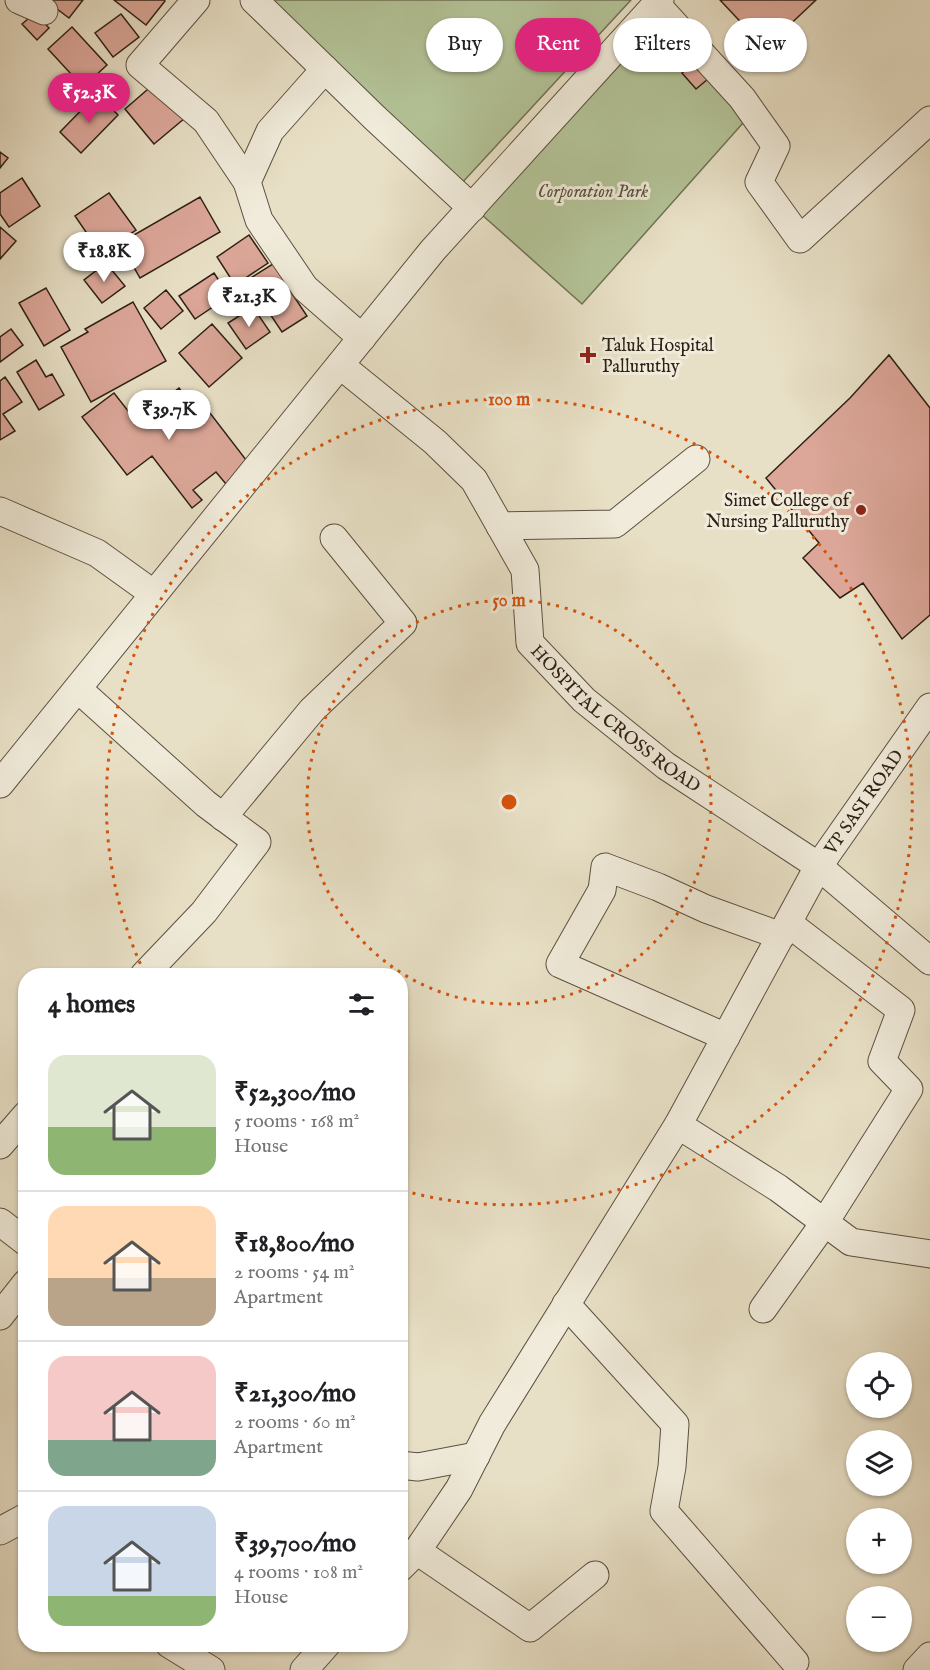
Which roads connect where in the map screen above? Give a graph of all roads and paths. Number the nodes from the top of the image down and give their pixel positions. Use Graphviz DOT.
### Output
graph roads {
  1 [pos="19,0"];
  2 [pos="196,0"];
  3 [pos="254,0"];
  4 [pos="658,2"];
  5 [pos="44,11"];
  6 [pos="325,69"];
  7 [pos="930,120"];
  8 [pos="247,182"];
  9 [pos="472,208"];
  10 [pos="362,338"];
  11 [pos="340,365"];
  12 [pos="696,459"];
  13 [pos="0,511"];
  14 [pos="500,526"];
  15 [pos="334,538"];
  16 [pos="154,594"];
  17 [pos="78,689"];
  18 [pos="930,707"];
  19 [pos="0,784"];
  20 [pos="223,816"];
  21 [pos="818,867"];
  22 [pos="784,930"];
  23 [pos="930,961"];
  24 [pos="151,968"];
  25 [pos="726,1037"];
  26 [pos="18,1124"];
  27 [pos="678,1125"];
  28 [pos="0,1145"];
  29 [pos="0,1222"];
  30 [pos="825,1222"];
  31 [pos="18,1236"];
  32 [pos="930,1254"];
  33 [pos="18,1293"];
  34 [pos="566,1304"];
  35 [pos="763,1309"];
  36 [pos="0,1316"];
  37 [pos="476,1456"];
  38 [pos="408,1466"];
  39 [pos="18,1521"];
  40 [pos="0,1531"];
  41 [pos="409,1559"];
  42 [pos="595,1575"];
  43 [pos="183,1652"];
  44 [pos="930,1656"];
  45 [pos="794,1667"];
  46 [pos="211,1670"];
  47 [pos="917,1670"];
  1 -- 5 [label="street"];
  2 -- 8 [label="street"];
  3 -- 6 [label="street"];
  4 -- 7 [label="street"];
  4 -- 9 [label="street"];
  6 -- 8 [label="street"];
  6 -- 9 [label="street"];
  8 -- 10 [label="street"];
  9 -- 10 [label="street"];
  10 -- 11 [label="street"];
  11 -- 14 [label="street, HOSPITAL CROSS ROAD"];
  11 -- 16 [label="street"];
  12 -- 14 [label="street"];
  13 -- 16 [label="street"];
  14 -- 21 [label="street, HOSPITAL CROSS ROAD"];
  15 -- 20 [label="street"];
  16 -- 17 [label="street"];
  17 -- 19 [label="street"];
  17 -- 20 [label="street"];
  18 -- 21 [label="street, VP SASI ROAD"];
  20 -- 24 [label="street"];
  21 -- 22 [label="street, VP SASI ROAD"];
  21 -- 23 [label="street, HOSPITAL CROSS ROAD"];
  22 -- 25 [label="street, VP SASI ROAD"];
  22 -- 25 [label="street"];
  22 -- 30 [label="street"];
  25 -- 27 [label="street, VP SASI ROAD"];
  26 -- 28 [label="street"];
  27 -- 30 [label="street"];
  27 -- 34 [label="street, VP SASI ROAD"];
  29 -- 31 [label="street"];
  30 -- 32 [label="street"];
  30 -- 35 [label="street"];
  33 -- 36 [label="street"];
  34 -- 37 [label="street, VP SASI ROAD"];
  34 -- 45 [label="street"];
  37 -- 38 [label="street"];
  37 -- 41 [label="street, VP SASI ROAD"];
  39 -- 40 [label="street"];
  41 -- 42 [label="street"];
  43 -- 46 [label="street"];
  44 -- 47 [label="street"];
}
